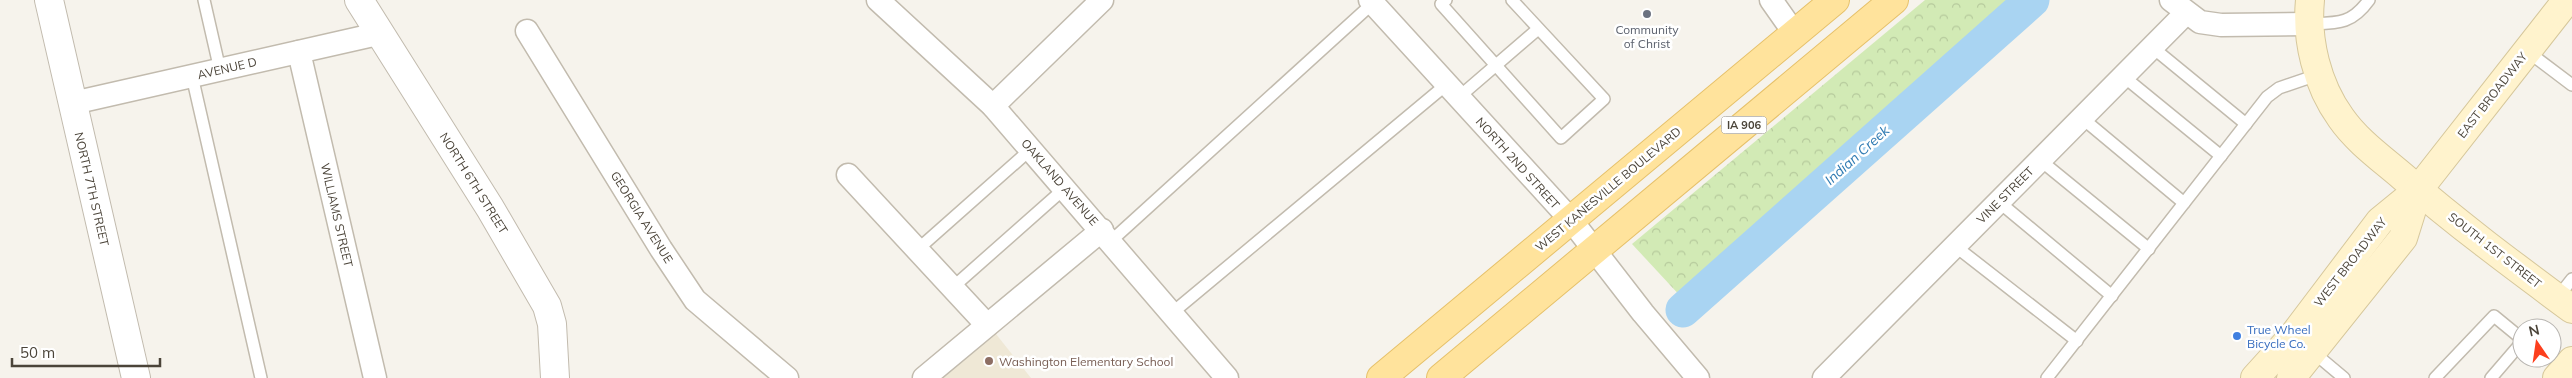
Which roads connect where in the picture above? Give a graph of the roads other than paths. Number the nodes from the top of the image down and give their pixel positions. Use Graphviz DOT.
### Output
graph roads {
  1 [pos="48,0"];
  2 [pos="204,0"];
  3 [pos="359,0"];
  4 [pos="878,0"];
  5 [pos="1446,0"];
  6 [pos="1512,0"];
  7 [pos="1771,0"];
  8 [pos="1835,0"];
  9 [pos="1894,0"];
  10 [pos="2370,0"];
  11 [pos="2567,0"];
  12 [pos="1092,4"];
  13 [pos="1380,4"];
  14 [pos="2178,6"];
  15 [pos="2309,12"];
  16 [pos="1538,30"];
  17 [pos="527,31"];
  18 [pos="382,33"];
  19 [pos="1795,34"];
  20 [pos="2152,47"];
  21 [pos="2527,50"];
  22 [pos="299,52"];
  23 [pos="1495,66"];
  24 [pos="220,70"];
  25 [pos="2320,74"];
  26 [pos="192,76"];
  27 [pos="2123,76"];
  28 [pos="2572,84"];
  29 [pos="1453,90"];
  30 [pos="73,103"];
  31 [pos="993,106"];
  32 [pos="2082,118"];
  33 [pos="2246,124"];
  34 [pos="1031,150"];
  35 [pos="2221,156"];
  36 [pos="2040,160"];
  37 [pos="848,175"];
  38 [pos="1065,188"];
  39 [pos="2418,190"];
  40 [pos="1999,202"];
  41 [pos="2184,203"];
  42 [pos="1571,220"];
  43 [pos="1106,235"];
  44 [pos="1955,246"];
  45 [pos="2149,249"];
  46 [pos="917,250"];
  47 [pos="1593,251"];
  48 [pos="952,288"];
  49 [pos="2567,295"];
  50 [pos="2112,296"];
  51 [pos="1172,313"];
  52 [pos="987,325"];
  53 [pos="2512,331"];
  54 [pos="2076,341"];
  55 [pos="2313,352"];
  56 [pos="2512,352"];
  57 [pos="2572,361"];
  58 [pos="136,378"];
  59 [pos="261,378"];
  60 [pos="375,378"];
  61 [pos="555,378"];
  62 [pos="787,378"];
  63 [pos="924,378"];
  64 [pos="1227,378"];
  65 [pos="1381,378"];
  66 [pos="1441,378"];
  67 [pos="1698,378"];
  68 [pos="1824,378"];
  69 [pos="2047,378"];
  70 [pos="2255,378"];
  71 [pos="2291,378"];
  72 [pos="2344,378"];
  73 [pos="2435,378"];
  74 [pos="2490,378"];
  75 [pos="2557,378"];
  1 -- 30 [label="street, NORTH 7TH STREET"];
  2 -- 24 [label="lane"];
  3 -- 18 [label="street, NORTH 6TH STREET"];
  4 -- 31 [label="street, OAKLAND AVENUE"];
  5 -- 23 [label="lane"];
  6 -- 16 [label="lane"];
  7 -- 19 [label="street"];
  8 -- 19 [label="main road, WEST KANESVILLE BOULEVARD / IA 906"];
  9 -- 47 [label="main road, IA 906"];
  10 -- 15 [label="lane"];
  11 -- 21 [label="main road, EAST BROADWAY"];
  12 -- 31 [label="street"];
  13 -- 29 [label="street, NORTH 2ND STREET"];
  13 -- 43 [label="lane"];
  14 -- 15 [label="street"];
  14 -- 20 [label="street, VINE STREET"];
  15 -- 25 [label="main road, SOUTH 1ST STREET"];
  16 -- 23 [label="lane"];
  16 -- 23 [label="lane"];
  17 -- 62 [label="street, GEORGIA AVENUE"];
  18 -- 22 [label="street, AVENUE D"];
  18 -- 61 [label="street, NORTH 6TH STREET"];
  19 -- 42 [label="main road, WEST KANESVILLE BOULEVARD / IA 906"];
  20 -- 27 [label="street, VINE STREET"];
  20 -- 33 [label="lane"];
  21 -- 28 [label="lane"];
  21 -- 39 [label="main road, EAST BROADWAY"];
  22 -- 24 [label="street, AVENUE D"];
  22 -- 60 [label="street, WILLIAMS STREET"];
  23 -- 29 [label="lane"];
  24 -- 26 [label="street, AVENUE D"];
  25 -- 33 [label="lane"];
  25 -- 39 [label="main road, SOUTH 1ST STREET"];
  26 -- 30 [label="street, AVENUE D"];
  26 -- 59 [label="lane"];
  27 -- 32 [label="street, VINE STREET"];
  27 -- 35 [label="lane"];
  29 -- 42 [label="street, NORTH 2ND STREET"];
  29 -- 51 [label="lane"];
  30 -- 58 [label="street, NORTH 7TH STREET"];
  31 -- 34 [label="street, OAKLAND AVENUE"];
  32 -- 36 [label="street, VINE STREET"];
  32 -- 41 [label="lane"];
  33 -- 35 [label="lane"];
  34 -- 38 [label="street, OAKLAND AVENUE"];
  34 -- 46 [label="lane"];
  35 -- 41 [label="lane"];
  36 -- 40 [label="street, VINE STREET"];
  36 -- 45 [label="lane"];
  37 -- 46 [label="street"];
  38 -- 43 [label="street, OAKLAND AVENUE"];
  38 -- 48 [label="lane"];
  39 -- 49 [label="main road, SOUTH 1ST STREET"];
  39 -- 55 [label="main road, WEST BROADWAY"];
  39 -- 70 [label="main road, WEST BROADWAY"];
  40 -- 44 [label="street, VINE STREET"];
  40 -- 50 [label="lane"];
  41 -- 45 [label="lane"];
  42 -- 47 [label="street, NORTH 2ND STREET"];
  42 -- 65 [label="main road, WEST KANESVILLE BOULEVARD / IA 906"];
  43 -- 51 [label="street, OAKLAND AVENUE"];
  43 -- 52 [label="street"];
  44 -- 54 [label="lane"];
  44 -- 68 [label="street, VINE STREET"];
  45 -- 50 [label="lane"];
  46 -- 48 [label="street"];
  47 -- 66 [label="main road, IA 906"];
  47 -- 67 [label="street, NORTH 2ND STREET"];
  48 -- 52 [label="street"];
  50 -- 54 [label="lane"];
  51 -- 64 [label="street, OAKLAND AVENUE"];
  52 -- 63 [label="street"];
  53 -- 73 [label="lane"];
  54 -- 69 [label="lane"];
  55 -- 71 [label="main road, WEST BROADWAY"];
  55 -- 72 [label="lane"];
  56 -- 74 [label="lane"];
  57 -- 75 [label="main road"];
}
